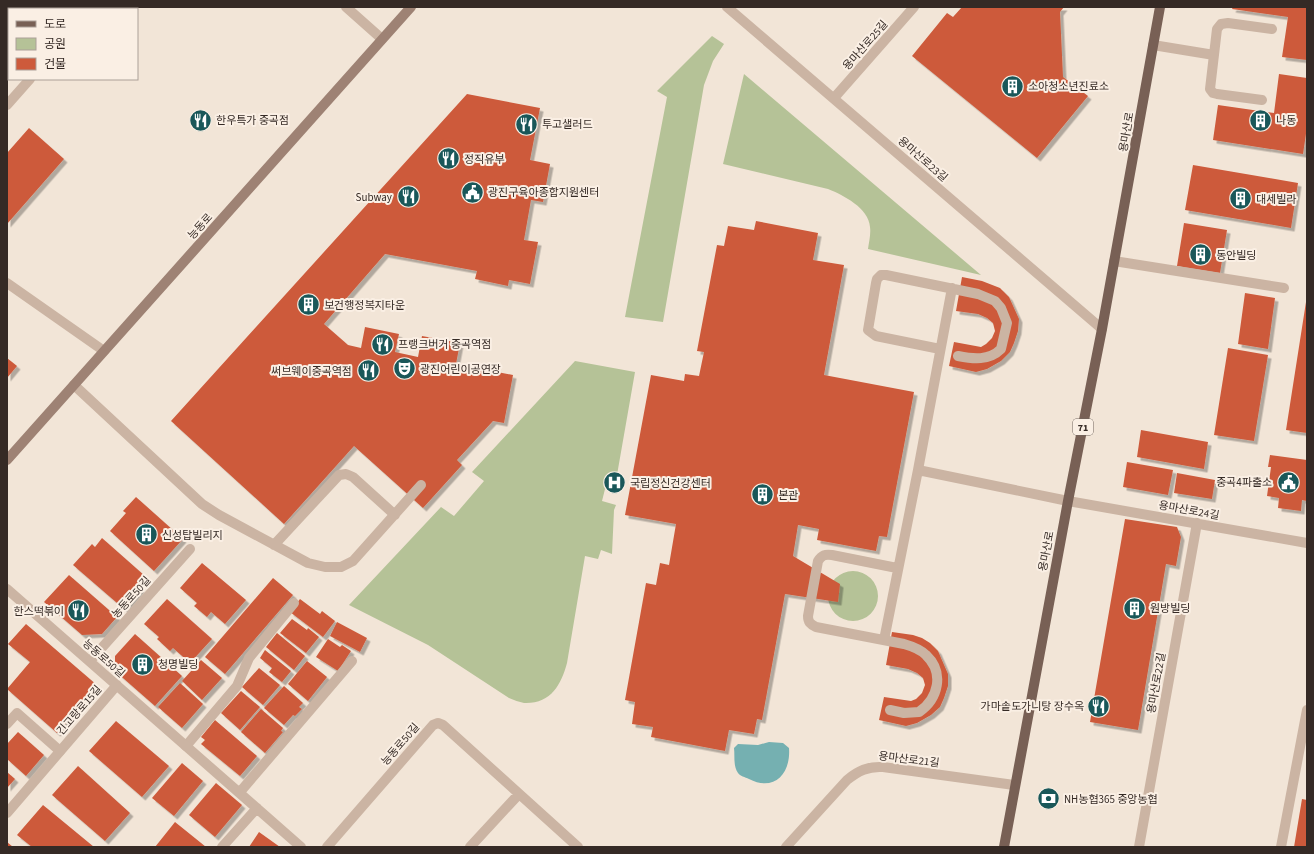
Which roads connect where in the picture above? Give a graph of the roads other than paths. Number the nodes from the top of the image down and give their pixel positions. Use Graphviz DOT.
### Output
graph roads {
  1 [pos="346,7"];
  2 [pos="410,7"];
  3 [pos="727,7"];
  4 [pos="914,7"];
  5 [pos="1160,7"];
  6 [pos="1272,29"];
  7 [pos="382,39"];
  8 [pos="1153,45"];
  9 [pos="1214,55"];
  10 [pos="29,80"];
  11 [pos="834,98"];
  12 [pos="1262,100"];
  13 [pos="7,104"];
  14 [pos="1114,261"];
  15 [pos="7,283"];
  16 [pos="952,288"];
  17 [pos="1284,288"];
  18 [pos="1102,329"];
  19 [pos="940,349"];
  20 [pos="104,351"];
  21 [pos="958,356"];
  22 [pos="74,385"];
  23 [pos="7,460"];
  24 [pos="918,470"];
  25 [pos="421,485"];
  26 [pos="1068,501"];
  27 [pos="395,515"];
  28 [pos="1197,523"];
  29 [pos="1307,542"];
  30 [pos="274,545"];
  31 [pos="190,549"];
  32 [pos="898,568"];
  33 [pos="7,589"];
  34 [pos="294,603"];
  35 [pos="884,640"];
  36 [pos="90,661"];
  37 [pos="352,662"];
  38 [pos="117,685"];
  39 [pos="890,710"];
  40 [pos="1307,710"];
  41 [pos="7,724"];
  42 [pos="186,746"];
  43 [pos="60,751"];
  44 [pos="1014,785"];
  45 [pos="240,792"];
  46 [pos="519,794"];
  47 [pos="257,808"];
  48 [pos="7,813"];
  49 [pos="222,847"];
  50 [pos="301,847"];
  51 [pos="327,847"];
  52 [pos="470,847"];
  53 [pos="578,847"];
  54 [pos="786,847"];
  55 [pos="1004,847"];
  56 [pos="1139,847"];
  57 [pos="1281,847"];
  1 -- 7 [label="street"];
  2 -- 7 [label="main road, 능동로"];
  3 -- 11 [label="street, 용마산로23길"];
  4 -- 11 [label="street, 용마산로25길"];
  5 -- 8 [label="main road, 용마산로 / 71"];
  6 -- 9 [label="street"];
  7 -- 20 [label="main road, 능동로"];
  8 -- 9 [label="street"];
  8 -- 14 [label="main road, 용마산로 / 71"];
  9 -- 12 [label="street"];
  10 -- 13 [label="street"];
  11 -- 18 [label="street, 용마산로23길"];
  14 -- 17 [label="street"];
  14 -- 18 [label="main road, 용마산로 / 71"];
  15 -- 20 [label="street"];
  16 -- 19 [label="street"];
  16 -- 19 [label="street"];
  16 -- 21 [label="street"];
  18 -- 26 [label="main road, 용마산로 / 71"];
  19 -- 24 [label="street"];
  20 -- 22 [label="main road, 능동로"];
  22 -- 23 [label="main road, 능동로"];
  22 -- 30 [label="street"];
  24 -- 26 [label="street, 용마산로24길"];
  24 -- 32 [label="street"];
  25 -- 27 [label="street"];
  26 -- 28 [label="street, 용마산로24길"];
  26 -- 44 [label="main road, 용마산로 / 71"];
  27 -- 30 [label="street"];
  27 -- 30 [label="street"];
  28 -- 29 [label="street, 용마산로24길"];
  28 -- 56 [label="street, 용마산로22길"];
  31 -- 36 [label="street, 농동로50길"];
  32 -- 35 [label="street"];
  32 -- 35 [label="street"];
  33 -- 36 [label="street, 능동로50길"];
  34 -- 42 [label="street"];
  35 -- 39 [label="street"];
  36 -- 38 [label="street, 능동로50길"];
  37 -- 45 [label="street"];
  38 -- 42 [label="street, 능동로50길"];
  38 -- 43 [label="street, 긴고랑로15길"];
  40 -- 57 [label="street"];
  41 -- 43 [label="street, 긴고랑로15길"];
  42 -- 45 [label="street, 능동로50길"];
  43 -- 48 [label="street, 긴고랑로15길"];
  44 -- 54 [label="street, 용마산로21길"];
  44 -- 55 [label="main road, 용마산로 / 71"];
  45 -- 47 [label="street, 능동로50길"];
  46 -- 51 [label="street, 능동로50길"];
  46 -- 52 [label="street"];
  46 -- 53 [label="street, 능동로50길"];
  47 -- 49 [label="street"];
  47 -- 50 [label="street, 능동로50길"];
}
